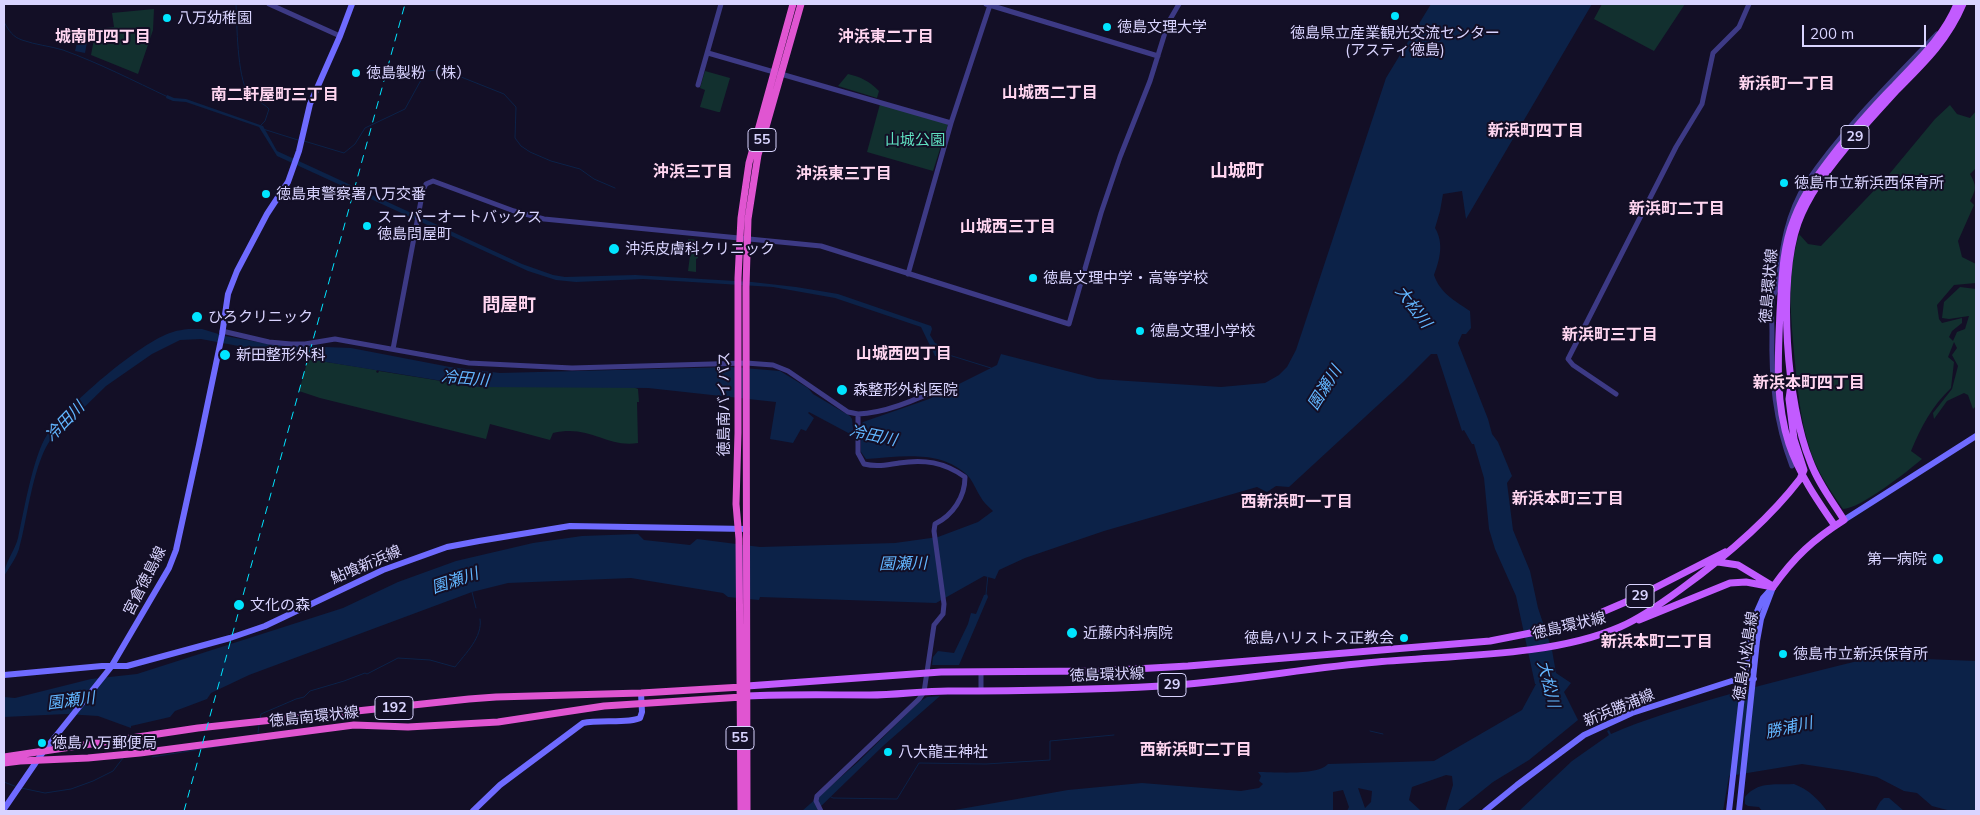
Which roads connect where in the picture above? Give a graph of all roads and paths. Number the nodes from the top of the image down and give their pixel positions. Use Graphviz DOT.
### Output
graph roads {
  1 [pos="269,4"];
  2 [pos="352,4"];
  3 [pos="721,4"];
  4 [pos="793,4"];
  5 [pos="801,4"];
  6 [pos="988,4"];
  7 [pos="1178,4"];
  8 [pos="1749,4"];
  9 [pos="1956,4"];
  10 [pos="1963,4"];
  11 [pos="340,36"];
  12 [pos="708,53"];
  13 [pos="1158,56"];
  14 [pos="778,73"];
  15 [pos="698,85"];
  16 [pos="952,123"];
  17 [pos="739,238"];
  18 [pos="748,238"];
  19 [pos="908,274"];
  20 [pos="1784,290"];
  21 [pos="222,332"];
  22 [pos="393,349"];
  23 [pos="738,365"];
  24 [pos="746,365"];
  25 [pos="1792,378"];
  26 [pos="948,384"];
  27 [pos="1616,394"];
  28 [pos="858,414"];
  29 [pos="1976,436"];
  30 [pos="1792,466"];
  31 [pos="1802,475"];
  32 [pos="1844,520"];
  33 [pos="1835,526"];
  34 [pos="739,529"];
  35 [pos="747,529"];
  36 [pos="1754,531"];
  37 [pos="1718,562"];
  38 [pos="1704,563"];
  39 [pos="1773,587"];
  40 [pos="743,599"];
  41 [pos="1621,627"];
  42 [pos="1250,661"];
  43 [pos="110,668"];
  44 [pos="981,672"];
  45 [pos="928,673"];
  46 [pos="4,675"];
  47 [pos="1252,676"];
  48 [pos="1744,677"];
  49 [pos="1754,682"];
  50 [pos="743,687"];
  51 [pos="982,691"];
  52 [pos="924,692"];
  53 [pos="641,693"];
  54 [pos="743,696"];
  55 [pos="642,703"];
  56 [pos="43,752"];
  57 [pos="4,756"];
  58 [pos="39,760"];
  59 [pos="4,763"];
  60 [pos="4,809"];
  61 [pos="474,811"];
  62 [pos="741,811"];
  63 [pos="747,811"];
  64 [pos="820,811"];
  65 [pos="1485,811"];
  66 [pos="1729,811"];
  67 [pos="1739,811"];
  1 -- 11 [label="street"];
  2 -- 11 [label="main road"];
  3 -- 12 [label="street"];
  4 -- 14 [label="highway, 徳島南バイパス / 55"];
  5 -- 14 [label="highway, 徳島南バイパス / 55"];
  6 -- 13 [label="street"];
  6 -- 16 [label="street"];
  7 -- 13 [label="street"];
  8 -- 27 [label="street"];
  9 -- 20 [label="main road, 徳島環状線 / 29"];
  9 -- 30 [label="street"];
  10 -- 20 [label="main road, 徳島環状線 / 29"];
  11 -- 21 [label="main road"];
  12 -- 14 [label="street"];
  12 -- 15 [label="street"];
  13 -- 19 [label="street"];
  14 -- 16 [label="street"];
  14 -- 17 [label="highway, 徳島南バイパス / 55"];
  14 -- 18 [label="highway, 徳島南バイパス / 55"];
  16 -- 19 [label="street"];
  17 -- 18 [label="street"];
  17 -- 22 [label="street"];
  17 -- 23 [label="highway, 徳島南バイパス / 55"];
  18 -- 19 [label="street"];
  18 -- 24 [label="highway, 徳島南バイパス / 55"];
  20 -- 25 [label="main road, 徳島環状線 / 29"];
  20 -- 31 [label="main road, 徳島環状線 / 29"];
  21 -- 22 [label="street"];
  21 -- 43 [label="main road, 宮倉徳島線"];
  22 -- 23 [label="street"];
  23 -- 24 [label="street"];
  23 -- 34 [label="highway, 徳島南バイパス / 55"];
  24 -- 28 [label="street"];
  24 -- 35 [label="highway, 徳島南バイパス / 55"];
  25 -- 31 [label="main road, 徳島環状線 / 29"];
  25 -- 32 [label="main road, 徳島環状線 / 29"];
  26 -- 28 [label="street"];
  28 -- 45 [label="street"];
  29 -- 32 [label="main road"];
  31 -- 33 [label="main road, 徳島環状線 / 29"];
  31 -- 36 [label="main road, 徳島環状線 / 29"];
  32 -- 33 [label="main road"];
  33 -- 39 [label="main road"];
  34 -- 35 [label="main road, 鮎喰新浜線"];
  34 -- 40 [label="highway, 徳島南バイパス / 55"];
  34 -- 43 [label="main road, 鮎喰新浜線"];
  35 -- 40 [label="highway, 徳島南バイパス / 55"];
  36 -- 37 [label="main road, 徳島環状線 / 29"];
  36 -- 38 [label="main road, 徳島環状線 / 29"];
  37 -- 38 [label="main road, 徳島環状線 / 29"];
  37 -- 39 [label="main road, 徳島環状線 / 29"];
  37 -- 41 [label="main road, 徳島環状線 / 29"];
  38 -- 42 [label="main road, 徳島環状線 / 29"];
  39 -- 41 [label="main road, 29"];
  39 -- 48 [label="main road, 徳島小松島線"];
  39 -- 49 [label="main road, 徳島小松島線"];
  40 -- 50 [label="highway, 徳島南バイパス / 55"];
  41 -- 47 [label="main road, 徳島環状線 / 29"];
  42 -- 44 [label="main road, 徳島環状線 / 29"];
  42 -- 47 [label="main road"];
  43 -- 46 [label="main road, 鮎喰新浜線"];
  43 -- 56 [label="main road, 宮倉徳島線"];
  44 -- 45 [label="main road, 徳島環状線 / 29"];
  44 -- 51 [label="street"];
  45 -- 50 [label="main road, 徳島環状線 / 29"];
  45 -- 52 [label="street"];
  47 -- 51 [label="main road, 徳島環状線 / 29"];
  48 -- 49 [label="main road, 新浜勝浦線"];
  48 -- 65 [label="main road, 新浜勝浦線"];
  48 -- 66 [label="main road, 徳島小松島線"];
  49 -- 67 [label="main road, 徳島小松島線"];
  50 -- 53 [label="highway, 徳島南環状線 / 192"];
  50 -- 54 [label="highway, 徳島南バイパス / 55"];
  51 -- 52 [label="main road, 徳島環状線 / 29"];
  52 -- 54 [label="main road, 徳島環状線 / 29"];
  52 -- 64 [label="street"];
  53 -- 55 [label="main road"];
  53 -- 56 [label="highway, 徳島南環状線 / 192"];
  54 -- 55 [label="highway, 徳島南環状線 / 192"];
  54 -- 62 [label="highway, 徳島南バイパス / 55"];
  54 -- 63 [label="highway, 徳島南バイパス / 55"];
  55 -- 58 [label="highway, 徳島南環状線 / 192"];
  55 -- 61 [label="main road"];
  56 -- 57 [label="highway, 徳島南環状線 / 192"];
  56 -- 58 [label="main road, 宮倉徳島線"];
  58 -- 59 [label="highway, 徳島南環状線 / 192"];
  58 -- 60 [label="main road, 宮倉徳島線"];
}
